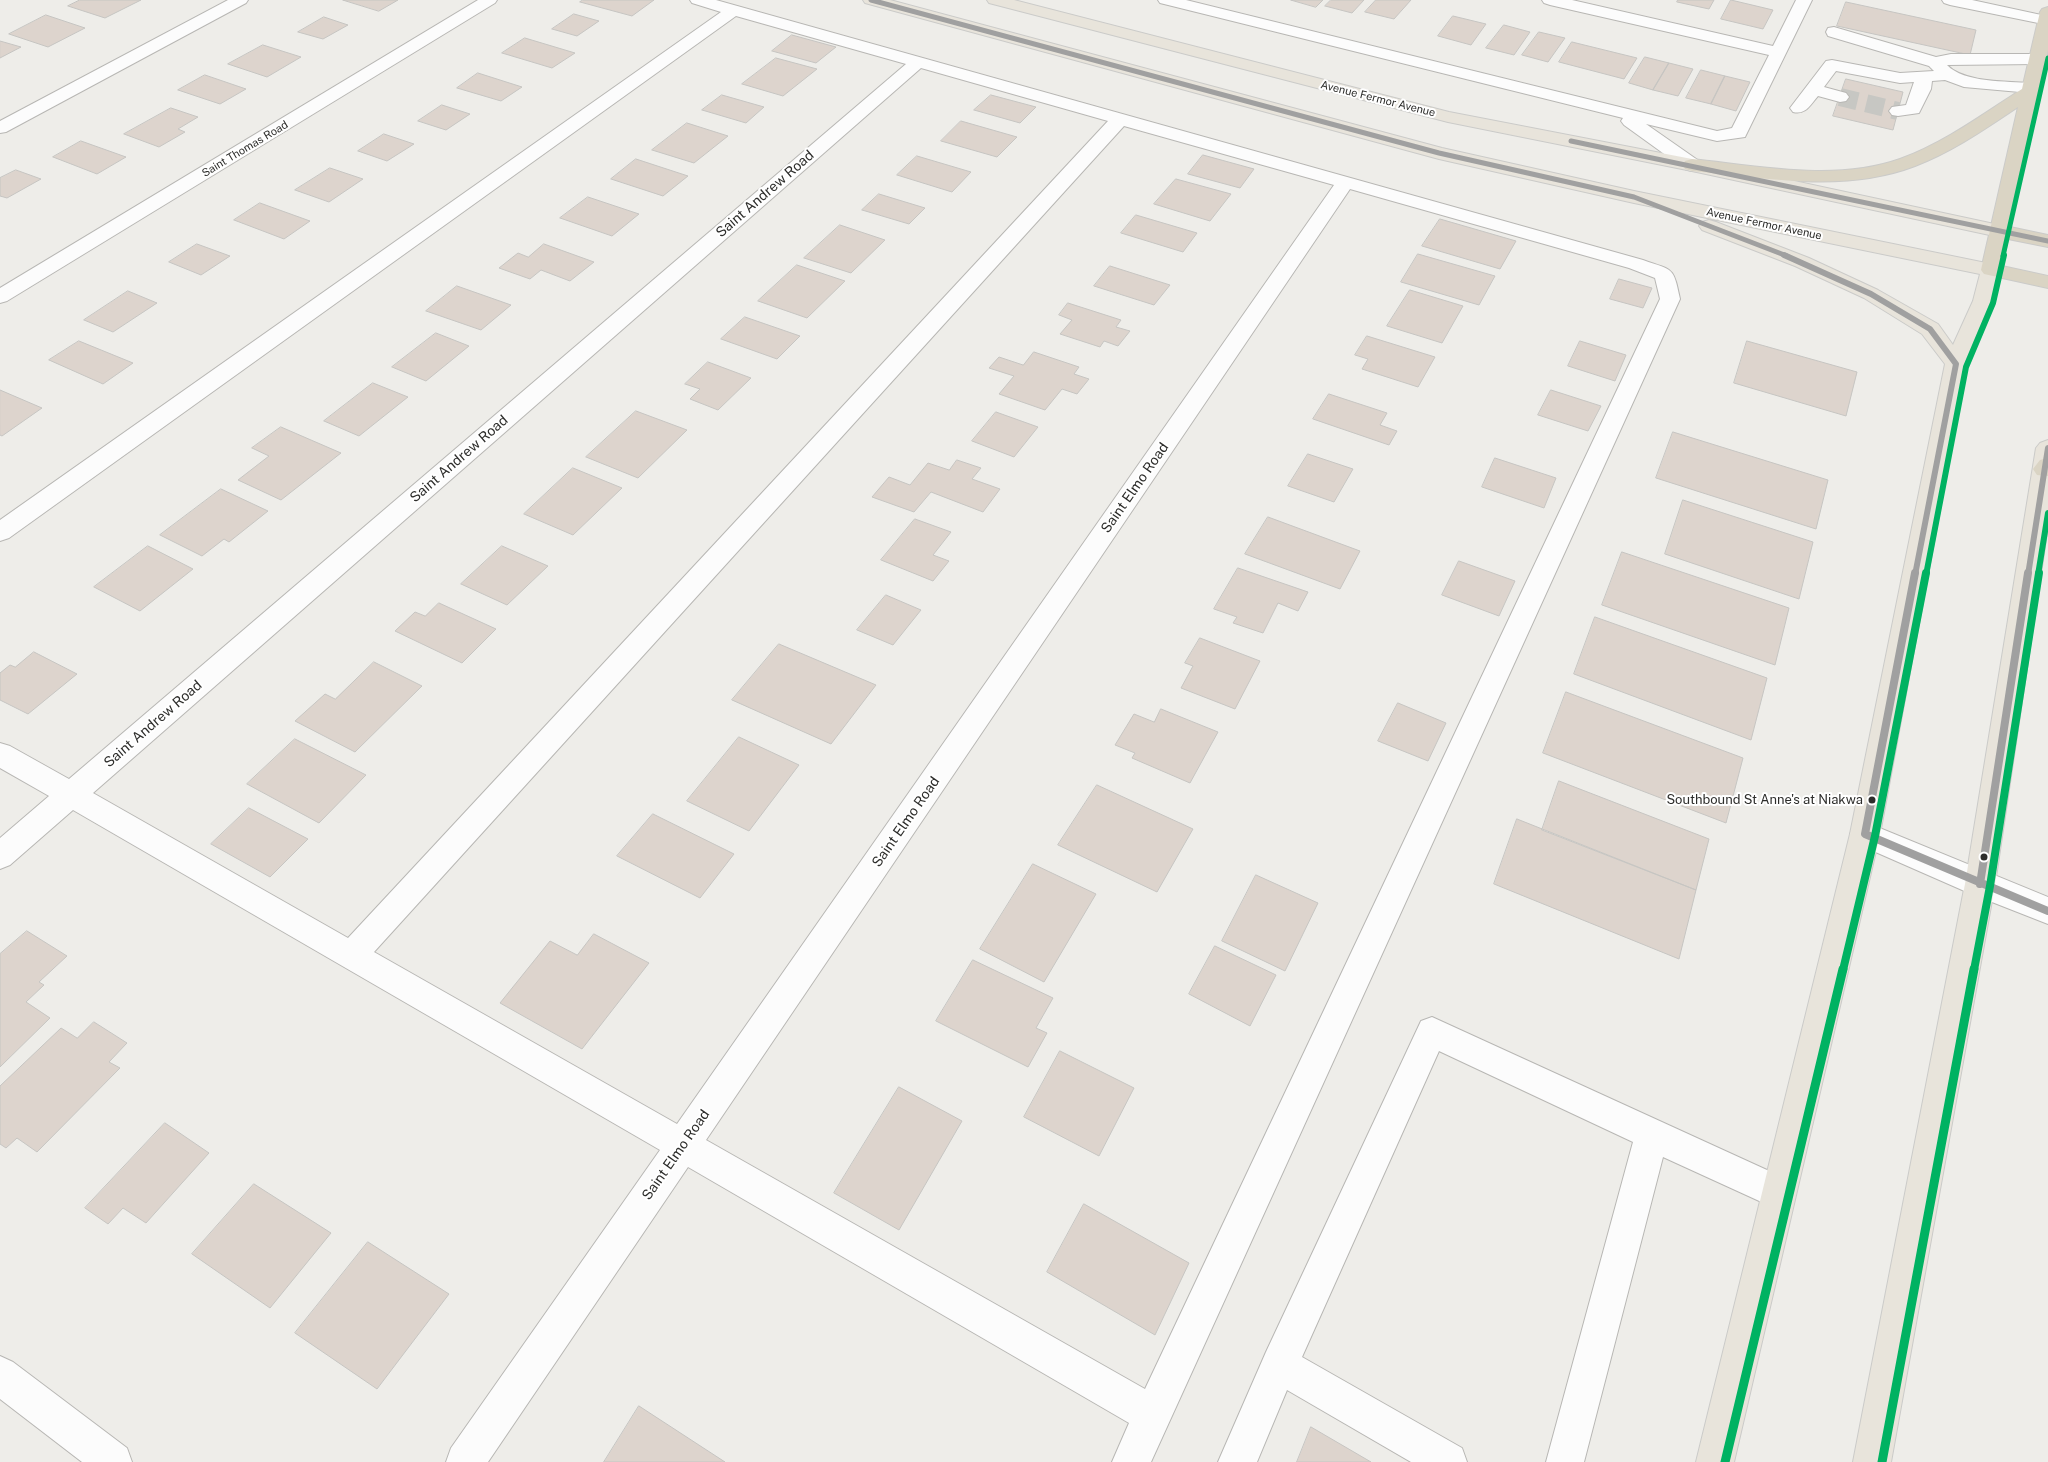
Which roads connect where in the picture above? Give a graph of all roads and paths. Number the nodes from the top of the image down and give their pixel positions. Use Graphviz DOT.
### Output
graph roads {
  1 [pos="240,0"];
  2 [pos="489,0"];
  3 [pos="698,0"];
  4 [pos="871,0"];
  5 [pos="995,0"];
  6 [pos="1166,0"];
  7 [pos="1550,0"];
  8 [pos="1804,0"];
  9 [pos="1950,0"];
  10 [pos="734,10"];
  11 [pos="2047,16"];
  12 [pos="1834,32"];
  13 [pos="1778,52"];
  14 [pos="2038,59"];
  15 [pos="918,62"];
  16 [pos="1941,69"];
  17 [pos="1924,77"];
  18 [pos="1814,89"];
  19 [pos="2031,90"];
  20 [pos="1840,97"];
  21 [pos="1799,108"];
  22 [pos="1898,111"];
  23 [pos="1615,112"];
  24 [pos="1121,118"];
  25 [pos="0,128"];
  26 [pos="1692,165"];
  27 [pos="1346,181"];
  28 [pos="1634,197"];
  29 [pos="1999,232"];
  30 [pos="2048,241"];
  31 [pos="1990,270"];
  32 [pos="2048,282"];
  33 [pos="0,297"];
  34 [pos="1956,364"];
  35 [pos="2047,466"];
  36 [pos="0,532"];
  37 [pos="0,754"];
  38 [pos="71,795"];
  39 [pos="1865,834"];
  40 [pos="0,856"];
  41 [pos="1980,884"];
  42 [pos="2048,911"];
  43 [pos="351,956"];
  44 [pos="1652,1134"];
  45 [pos="683,1146"];
  46 [pos="1779,1194"];
  47 [pos="1279,1365"];
  48 [pos="0,1375"];
  49 [pos="1153,1415"];
  50 [pos="113,1462"];
  51 [pos="465,1462"];
  52 [pos="1132,1462"];
  53 [pos="1237,1462"];
  54 [pos="1448,1462"];
  55 [pos="1565,1462"];
  56 [pos="1715,1462"];
  57 [pos="1872,1462"];
  1 -- 25 [label="street"];
  2 -- 33 [label="street, Saint Thomas Road"];
  3 -- 10 [label="street"];
  4 -- 28 [label="main road, Avenue Fermor Avenue"];
  5 -- 26 [label="main road, Avenue Fermor Avenue"];
  6 -- 23 [label="street"];
  7 -- 13 [label="street"];
  8 -- 13 [label="street"];
  9 -- 11 [label="street"];
  10 -- 15 [label="street"];
  10 -- 36 [label="street"];
  11 -- 14 [label="highway"];
  12 -- 16 [label="street"];
  13 -- 23 [label="street"];
  14 -- 16 [label="street"];
  14 -- 19 [label="highway"];
  15 -- 24 [label="street"];
  15 -- 38 [label="street, Saint Andrew Road"];
  16 -- 17 [label="street"];
  16 -- 19 [label="street"];
  17 -- 18 [label="street"];
  17 -- 22 [label="street"];
  18 -- 20 [label="street"];
  18 -- 21 [label="street"];
  19 -- 26 [label="highway"];
  19 -- 29 [label="highway"];
  23 -- 26 [label="street"];
  24 -- 27 [label="street"];
  24 -- 43 [label="street"];
  26 -- 29 [label="main road, Avenue Fermor Avenue"];
  27 -- 45 [label="street, Saint Elmo Road"];
  27 -- 49 [label="street"];
  28 -- 31 [label="main road, Avenue Fermor Avenue"];
  28 -- 34 [label="main road"];
  29 -- 30 [label="highway"];
  29 -- 31 [label="highway"];
  31 -- 32 [label="highway"];
  31 -- 34 [label="main road"];
  34 -- 39 [label="main road"];
  35 -- 41 [label="main road"];
  37 -- 38 [label="street"];
  38 -- 40 [label="street, Saint Andrew Road"];
  38 -- 43 [label="street"];
  39 -- 41 [label="street"];
  39 -- 46 [label="main road"];
  41 -- 42 [label="street"];
  41 -- 57 [label="main road"];
  43 -- 45 [label="street"];
  44 -- 46 [label="street"];
  44 -- 47 [label="street"];
  44 -- 55 [label="street"];
  45 -- 49 [label="street"];
  45 -- 51 [label="street, Saint Elmo Road"];
  46 -- 56 [label="main road"];
  47 -- 53 [label="street"];
  47 -- 54 [label="street"];
  48 -- 50 [label="street"];
  49 -- 52 [label="street"];
}
